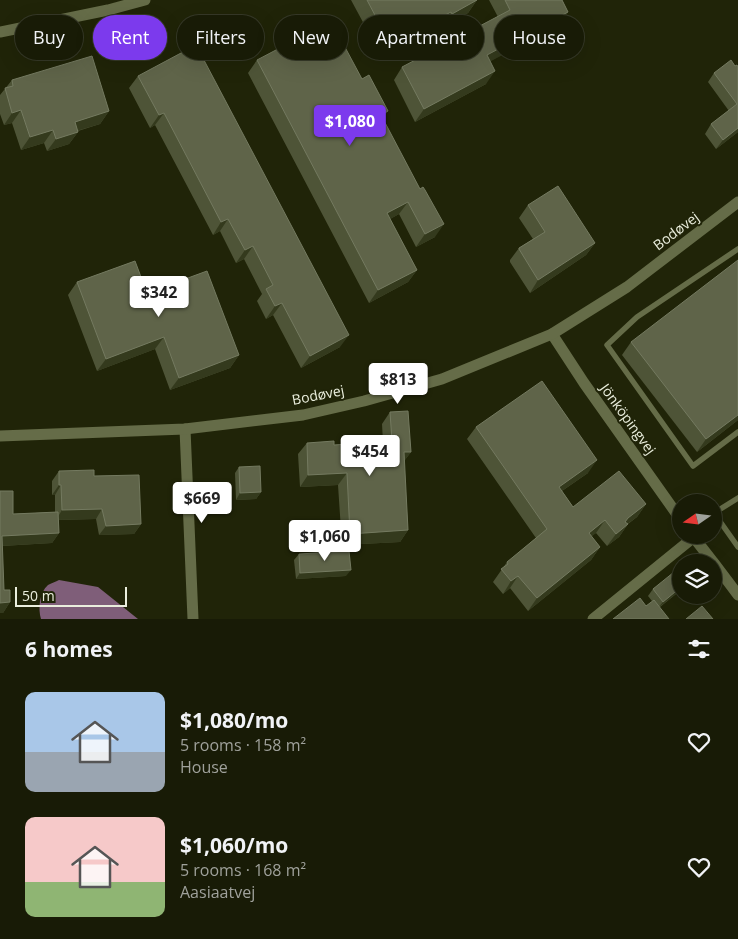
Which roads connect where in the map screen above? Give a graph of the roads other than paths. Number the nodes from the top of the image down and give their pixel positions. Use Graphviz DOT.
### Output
graph roads {
  1 [pos="145,0"];
  2 [pos="0,32"];
  3 [pos="738,202"];
  4 [pos="738,249"];
  5 [pos="552,334"];
  6 [pos="185,429"];
  7 [pos="738,432"];
  8 [pos="0,436"];
  9 [pos="738,498"];
  10 [pos="672,507"];
  11 [pos="683,544"];
  12 [pos="738,547"];
  13 [pos="722,575"];
  14 [pos="738,595"];
  15 [pos="193,619"];
  16 [pos="593,619"];
  1 -- 2 [label="street"];
  3 -- 5 [label="street, Bodøvej"];
  4 -- 7 [label="lane"];
  5 -- 6 [label="street, Bodøvej"];
  5 -- 10 [label="street, Jönköpingvej"];
  6 -- 8 [label="street, Bodøvej"];
  6 -- 15 [label="street"];
  9 -- 12 [label="lane"];
  11 -- 16 [label="street"];
  13 -- 14 [label="street"];
}
